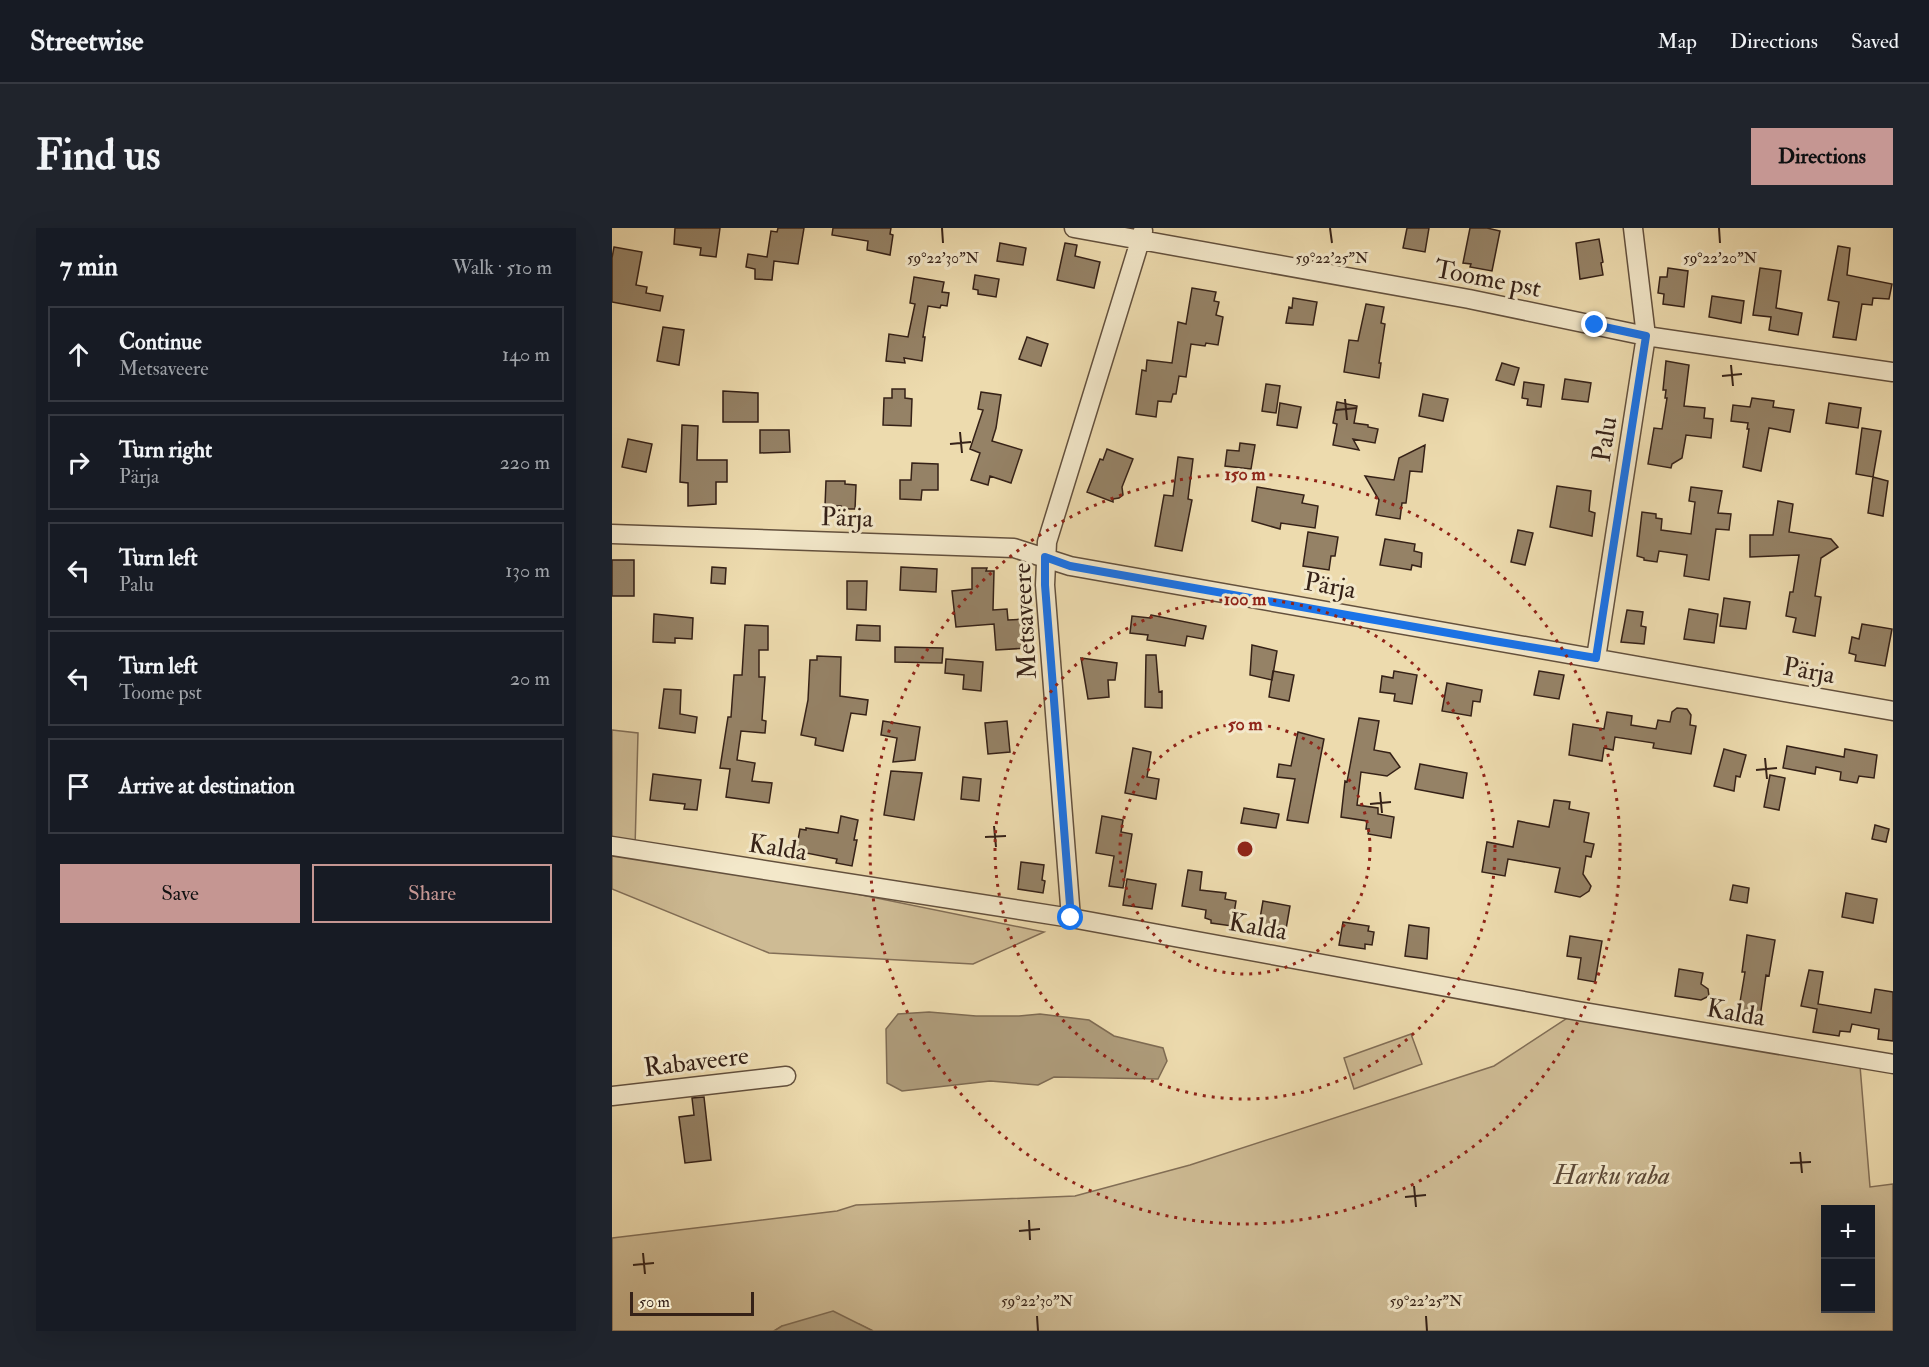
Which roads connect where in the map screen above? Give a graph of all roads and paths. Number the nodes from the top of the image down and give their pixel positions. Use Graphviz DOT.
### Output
graph roads {
  1 [pos="1074,228"];
  2 [pos="1633,228"];
  3 [pos="1142,234"];
  4 [pos="1646,336"];
  5 [pos="1893,372"];
  6 [pos="612,534"];
  7 [pos="1045,557"];
  8 [pos="1596,658"];
  9 [pos="1893,711"];
  10 [pos="612,846"];
  11 [pos="1071,918"];
  12 [pos="1893,1064"];
  13 [pos="786,1076"];
  14 [pos="612,1096"];
  1 -- 3 [label="street, Toome pst"];
  2 -- 4 [label="street, Palu"];
  3 -- 4 [label="street, Toome pst"];
  3 -- 7 [label="street, Metsaveere"];
  4 -- 5 [label="street, Toome pst"];
  4 -- 8 [label="street, Palu"];
  6 -- 7 [label="street, Pärja"];
  7 -- 8 [label="street, Pärja"];
  7 -- 11 [label="street, Metsaveere"];
  8 -- 9 [label="street, Pärja"];
  10 -- 11 [label="street, Kalda"];
  11 -- 12 [label="street, Kalda"];
  13 -- 14 [label="street, Rabaveere"];
}
